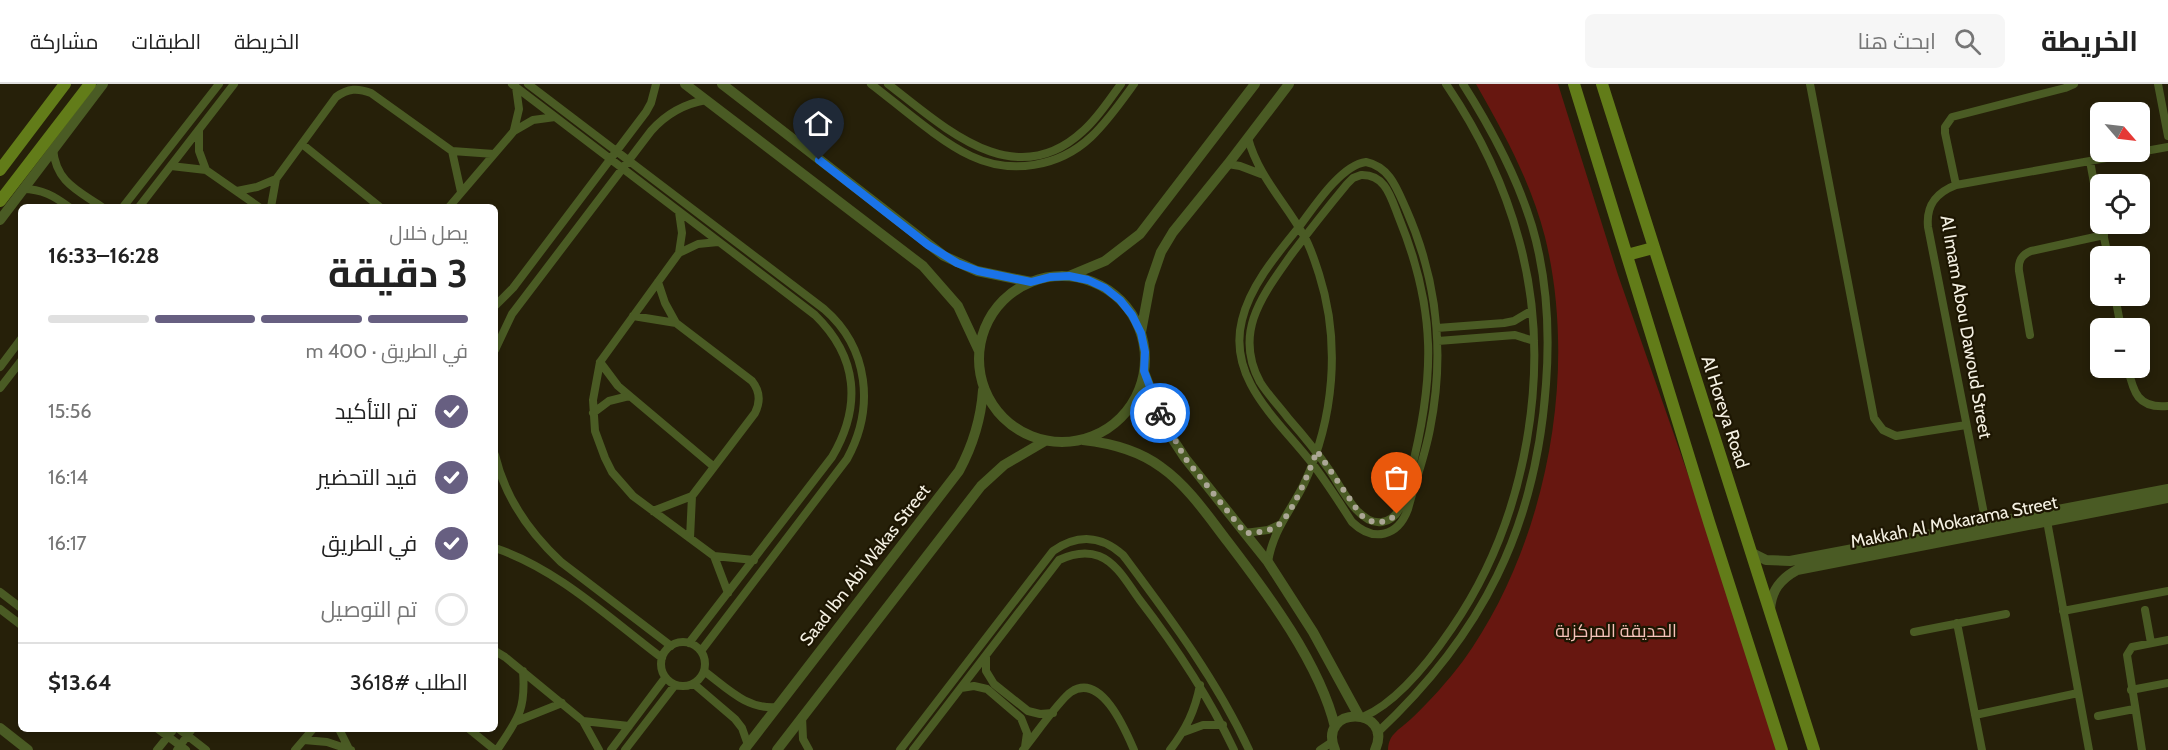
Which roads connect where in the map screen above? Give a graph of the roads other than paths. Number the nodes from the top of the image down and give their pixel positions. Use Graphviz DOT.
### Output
graph roads {
  1 [pos="65,84"];
  2 [pos="90,84"];
  3 [pos="103,84"];
  4 [pos="219,84"];
  5 [pos="234,84"];
  6 [pos="528,84"];
  7 [pos="657,84"];
  8 [pos="685,84"];
  9 [pos="722,84"];
  10 [pos="871,84"];
  11 [pos="888,84"];
  12 [pos="1121,84"];
  13 [pos="1134,84"];
  14 [pos="1255,84"];
  15 [pos="1289,84"];
  16 [pos="1446,84"];
  17 [pos="1462,84"];
  18 [pos="1574,84"];
  19 [pos="1602,84"];
  20 [pos="1810,84"];
  21 [pos="2074,84"];
  22 [pos="2158,84"];
  23 [pos="514,86"];
  24 [pos="706,100"];
  25 [pos="555,117"];
  26 [pos="199,130"];
  27 [pos="514,131"];
  28 [pos="786,135"];
  29 [pos="50,136"];
  30 [pos="2168,136"];
  31 [pos="1248,138"];
  32 [pos="302,144"];
  33 [pos="2168,147"];
  34 [pos="53,150"];
  35 [pos="2150,150"];
  36 [pos="452,151"];
  37 [pos="616,151"];
  38 [pos="773,152"];
  39 [pos="494,154"];
  40 [pos="610,159"];
  41 [pos="629,161"];
  42 [pos="2090,161"];
  43 [pos="1228,164"];
  44 [pos="171,166"];
  45 [pos="622,169"];
  46 [pos="0,170"];
  47 [pos="206,170"];
  48 [pos="1262,174"];
  49 [pos="276,179"];
  50 [pos="1956,185"];
  51 [pos="23,189"];
  52 [pos="237,192"];
  53 [pos="461,192"];
  54 [pos="0,201"];
  55 [pos="65,204"];
  56 [pos="98,204"];
  57 [pos="125,204"];
  58 [pos="141,204"];
  59 [pos="255,204"];
  60 [pos="272,204"];
  61 [pos="376,204"];
  62 [pos="451,204"];
  63 [pos="679,212"];
  64 [pos="0,220"];
  65 [pos="1412,222"];
  66 [pos="1403,226"];
  67 [pos="1298,227"];
  68 [pos="2104,235"];
  69 [pos="1305,237"];
  70 [pos="718,242"];
  71 [pos="2106,246"];
  72 [pos="1653,248"];
  73 [pos="679,253"];
  74 [pos="1627,255"];
  75 [pos="1069,276"];
  76 [pos="658,282"];
  77 [pos="1031,282"];
  78 [pos="498,303"];
  79 [pos="1532,311"];
  80 [pos="633,316"];
  81 [pos="676,323"];
  82 [pos="1437,328"];
  83 [pos="1141,333"];
  84 [pos="2030,335"];
  85 [pos="1438,341"];
  86 [pos="1534,341"];
  87 [pos="18,343"];
  88 [pos="498,344"];
  89 [pos="980,351"];
  90 [pos="600,362"];
  91 [pos="18,365"];
  92 [pos="0,367"];
  93 [pos="1144,371"];
  94 [pos="2130,378"];
  95 [pos="983,386"];
  96 [pos="0,388"];
  97 [pos="628,396"];
  98 [pos="2168,406"];
  99 [pos="593,413"];
  100 [pos="1966,424"];
  101 [pos="1425,431"];
  102 [pos="1083,440"];
  103 [pos="1045,441"];
  104 [pos="1317,451"];
  105 [pos="498,463"];
  106 [pos="1312,463"];
  107 [pos="713,466"];
  108 [pos="2168,489"];
  109 [pos="692,495"];
  110 [pos="2168,498"];
  111 [pos="2132,501"];
  112 [pos="652,511"];
  113 [pos="2046,521"];
  114 [pos="1986,524"];
  115 [pos="1279,525"];
  116 [pos="1245,533"];
  117 [pos="690,538"];
  118 [pos="498,549"];
  119 [pos="1752,553"];
  120 [pos="714,556"];
  121 [pos="1835,557"];
  122 [pos="754,560"];
  123 [pos="1268,562"];
  124 [pos="2168,591"];
  125 [pos="0,592"];
  126 [pos="728,593"];
  127 [pos="1013,603"];
  128 [pos="18,606"];
  129 [pos="0,609"];
  130 [pos="1022,610"];
  131 [pos="1770,610"];
  132 [pos="2145,610"];
  133 [pos="2063,611"];
  134 [pos="2006,614"];
  135 [pos="18,623"];
  136 [pos="1957,623"];
  137 [pos="1914,632"];
  138 [pos="2168,640"];
  139 [pos="689,643"];
  140 [pos="2151,643"];
  141 [pos="671,646"];
  142 [pos="701,651"];
  143 [pos="498,653"];
  144 [pos="986,656"];
  145 [pos="662,658"];
  146 [pos="523,671"];
  147 [pos="704,671"];
  148 [pos="665,678"];
  149 [pos="2168,683"];
  150 [pos="694,684"];
  151 [pos="675,685"];
  152 [pos="1200,685"];
  153 [pos="961,688"];
  154 [pos="2131,690"];
  155 [pos="2078,693"];
  156 [pos="1007,700"];
  157 [pos="562,704"];
  158 [pos="777,707"];
  159 [pos="2134,709"];
  160 [pos="1053,713"];
  161 [pos="1975,715"];
  162 [pos="1361,716"];
  163 [pos="802,717"];
  164 [pos="2098,717"];
  165 [pos="517,721"];
  166 [pos="583,721"];
  167 [pos="1223,725"];
  168 [pos="629,726"];
  169 [pos="1335,727"];
  170 [pos="0,728"];
  171 [pos="162,732"];
  172 [pos="172,732"];
  173 [pos="190,732"];
  174 [pos="311,732"];
  175 [pos="341,732"];
  176 [pos="473,732"];
  177 [pos="1184,732"];
  178 [pos="1377,734"];
  179 [pos="168,737"];
  180 [pos="304,740"];
  181 [pos="1334,746"];
  182 [pos="746,747"];
  183 [pos="181,748"];
  184 [pos="1135,748"];
  185 [pos="1024,749"];
  186 [pos="28,750"];
  187 [pos="157,750"];
  188 [pos="206,750"];
  189 [pos="295,750"];
  190 [pos="350,750"];
  191 [pos="496,750"];
  192 [pos="599,750"];
  193 [pos="611,750"];
  194 [pos="625,750"];
  195 [pos="777,750"];
  196 [pos="809,750"];
  197 [pos="900,750"];
  198 [pos="913,750"];
  199 [pos="1170,750"];
  200 [pos="1234,750"];
  201 [pos="1249,750"];
  202 [pos="1320,750"];
  203 [pos="1375,750"];
  204 [pos="1782,750"];
  205 [pos="1814,750"];
  206 [pos="1982,750"];
  207 [pos="2089,750"];
  208 [pos="2142,750"];
  1 -- 46 [label="main road"];
  2 -- 29 [label="main road"];
  3 -- 34 [label="street"];
  4 -- 57 [label="street"];
  5 -- 26 [label="street"];
  6 -- 37 [label="street"];
  7 -- 37 [label="street"];
  8 -- 24 [label="street"];
  9 -- 28 [label="street"];
  10 -- 13 [label="street"];
  11 -- 12 [label="street"];
  14 -- 75 [label="street"];
  15 -- 31 [label="street"];
  16 -- 79 [label="street"];
  17 -- 178 [label="street"];
  18 -- 74 [label="main road"];
  19 -- 72 [label="main road, Al Horeya Road"];
  20 -- 100 [label="street"];
  21 -- 50 [label="street"];
  22 -- 30 [label="street"];
  23 -- 25 [label="street"];
  23 -- 27 [label="street"];
  24 -- 38 [label="street"];
  24 -- 41 [label="street"];
  25 -- 27 [label="street"];
  25 -- 40 [label="street"];
  26 -- 44 [label="street"];
  26 -- 47 [label="street"];
  27 -- 39 [label="street"];
  28 -- 38 [label="street"];
  28 -- 77 [label="street"];
  29 -- 34 [label="street"];
  29 -- 54 [label="main road"];
  31 -- 43 [label="street"];
  31 -- 48 [label="street"];
  32 -- 36 [label="street"];
  32 -- 49 [label="street"];
  32 -- 61 [label="street"];
  33 -- 35 [label="street, Al Imam Abou Dawoud Street"];
  34 -- 51 [label="street"];
  34 -- 56 [label="street"];
  36 -- 39 [label="street"];
  36 -- 53 [label="street"];
  37 -- 40 [label="street"];
  37 -- 41 [label="street"];
  38 -- 89 [label="street"];
  39 -- 53 [label="street"];
  40 -- 45 [label="street"];
  40 -- 78 [label="street"];
  41 -- 45 [label="street"];
  41 -- 142 [label="street"];
  42 -- 50 [label="street, Al Imam Abou Dawoud Street"];
  43 -- 48 [label="street"];
  43 -- 83 [label="street"];
  44 -- 47 [label="street"];
  44 -- 58 [label="street"];
  45 -- 63 [label="street"];
  45 -- 88 [label="street"];
  47 -- 52 [label="street"];
  48 -- 67 [label="street"];
  49 -- 52 [label="street"];
  49 -- 60 [label="street"];
  50 -- 100 [label="street, Al Imam Abou Dawoud Street"];
  51 -- 55 [label="street"];
  51 -- 64 [label="street"];
  52 -- 59 [label="street"];
  53 -- 62 [label="street"];
  63 -- 70 [label="street"];
  63 -- 73 [label="street"];
  65 -- 66 [label="street"];
  65 -- 67 [label="street"];
  65 -- 82 [label="street"];
  66 -- 69 [label="street"];
  66 -- 101 [label="street"];
  67 -- 69 [label="street"];
  67 -- 106 [label="street"];
  68 -- 71 [label="street"];
  68 -- 84 [label="street"];
  69 -- 104 [label="street"];
  69 -- 104 [label="street"];
  70 -- 73 [label="street"];
  70 -- 122 [label="street"];
  72 -- 74 [label="main road"];
  72 -- 119 [label="main road, Al Horeya Road"];
  73 -- 76 [label="street"];
  74 -- 204 [label="main road"];
  75 -- 77 [label="street"];
  75 -- 83 [label="street"];
  76 -- 80 [label="street"];
  76 -- 81 [label="street"];
  77 -- 89 [label="street"];
  79 -- 82 [label="street"];
  79 -- 86 [label="street"];
  80 -- 81 [label="street"];
  80 -- 90 [label="street"];
  81 -- 107 [label="street"];
  82 -- 85 [label="street"];
  83 -- 93 [label="street"];
  85 -- 86 [label="street"];
  85 -- 101 [label="street"];
  86 -- 162 [label="street"];
  87 -- 92 [label="street"];
  89 -- 95 [label="street"];
  90 -- 97 [label="street"];
  90 -- 99 [label="street"];
  91 -- 96 [label="street"];
  93 -- 102 [label="street"];
  93 -- 116 [label="street"];
  94 -- 98 [label="street"];
  95 -- 103 [label="street"];
  95 -- 158 [label="street, Saad Ibn Abi Wakas Street"];
  97 -- 99 [label="street"];
  97 -- 107 [label="street"];
  99 -- 112 [label="street"];
  100 -- 114 [label="street, Al Imam Abou Dawoud Street"];
  101 -- 104 [label="street"];
  101 -- 106 [label="street"];
  102 -- 103 [label="street"];
  102 -- 169 [label="street"];
  103 -- 163 [label="street"];
  104 -- 106 [label="street"];
  105 -- 141 [label="street"];
  106 -- 115 [label="street"];
  107 -- 109 [label="street"];
  108 -- 111 [label="street, Makkah Al Mokarama Street"];
  109 -- 112 [label="street"];
  109 -- 117 [label="street"];
  110 -- 111 [label="street, Makkah Al Mokarama Street"];
  111 -- 113 [label="street, Makkah Al Mokarama Street"];
  111 -- 114 [label="street, Makkah Al Mokarama Street"];
  112 -- 117 [label="street"];
  113 -- 121 [label="street, Makkah Al Mokarama Street"];
  113 -- 133 [label="street"];
  114 -- 121 [label="street, Makkah Al Mokarama Street"];
  115 -- 116 [label="street"];
  115 -- 123 [label="street"];
  116 -- 123 [label="street"];
  117 -- 120 [label="street"];
  118 -- 145 [label="street"];
  119 -- 121 [label="street, Makkah Al Mokarama Street"];
  119 -- 131 [label="main road, Al Horeya Road"];
  120 -- 122 [label="street"];
  120 -- 126 [label="street"];
  121 -- 131 [label="street, Makkah Al Mokarama Street"];
  122 -- 126 [label="street"];
  123 -- 162 [label="street"];
  124 -- 133 [label="street"];
  125 -- 128 [label="street"];
  126 -- 139 [label="street"];
  127 -- 130 [label="street"];
  127 -- 197 [label="street"];
  127 -- 201 [label="street"];
  129 -- 135 [label="street"];
  130 -- 144 [label="street"];
  130 -- 152 [label="street"];
  131 -- 205 [label="main road, Al Horeya Road"];
  132 -- 140 [label="street"];
  133 -- 155 [label="street"];
  134 -- 136 [label="street"];
  136 -- 137 [label="street"];
  136 -- 161 [label="street"];
  138 -- 140 [label="street"];
  139 -- 141 [label="street"];
  139 -- 142 [label="street"];
  140 -- 154 [label="street"];
  141 -- 145 [label="street"];
  142 -- 147 [label="street"];
  143 -- 146 [label="street"];
  144 -- 153 [label="street"];
  144 -- 156 [label="street"];
  145 -- 148 [label="street"];
  146 -- 157 [label="street"];
  146 -- 165 [label="street"];
  147 -- 150 [label="street"];
  147 -- 158 [label="street"];
  148 -- 151 [label="street"];
  148 -- 168 [label="street"];
  149 -- 154 [label="street"];
  150 -- 151 [label="street"];
  150 -- 182 [label="street"];
  151 -- 194 [label="street"];
  152 -- 167 [label="street"];
  152 -- 177 [label="street"];
  153 -- 156 [label="street"];
  153 -- 198 [label="street"];
  154 -- 159 [label="street"];
  155 -- 161 [label="street"];
  155 -- 207 [label="street"];
  156 -- 160 [label="street"];
  156 -- 185 [label="street"];
  157 -- 165 [label="street"];
  157 -- 166 [label="street"];
  158 -- 182 [label="street, Saad Ibn Abi Wakas Street"];
  159 -- 164 [label="street"];
  159 -- 208 [label="street"];
  160 -- 184 [label="street"];
  160 -- 185 [label="street"];
  161 -- 206 [label="street"];
  162 -- 169 [label="street"];
  162 -- 178 [label="street"];
  163 -- 195 [label="street"];
  163 -- 196 [label="street"];
  165 -- 191 [label="street"];
  166 -- 168 [label="street"];
  166 -- 192 [label="street"];
  167 -- 177 [label="street"];
  167 -- 200 [label="street"];
  168 -- 193 [label="street"];
  169 -- 181 [label="street"];
  170 -- 186 [label="street"];
  171 -- 179 [label="street"];
  172 -- 179 [label="street"];
  173 -- 183 [label="street"];
  173 -- 188 [label="street"];
  174 -- 180 [label="street"];
  175 -- 190 [label="street"];
  176 -- 191 [label="street"];
  177 -- 199 [label="street"];
  178 -- 203 [label="street"];
  179 -- 183 [label="street"];
  179 -- 187 [label="street"];
  180 -- 189 [label="street"];
  180 -- 190 [label="street"];
  181 -- 202 [label="street"];
}
